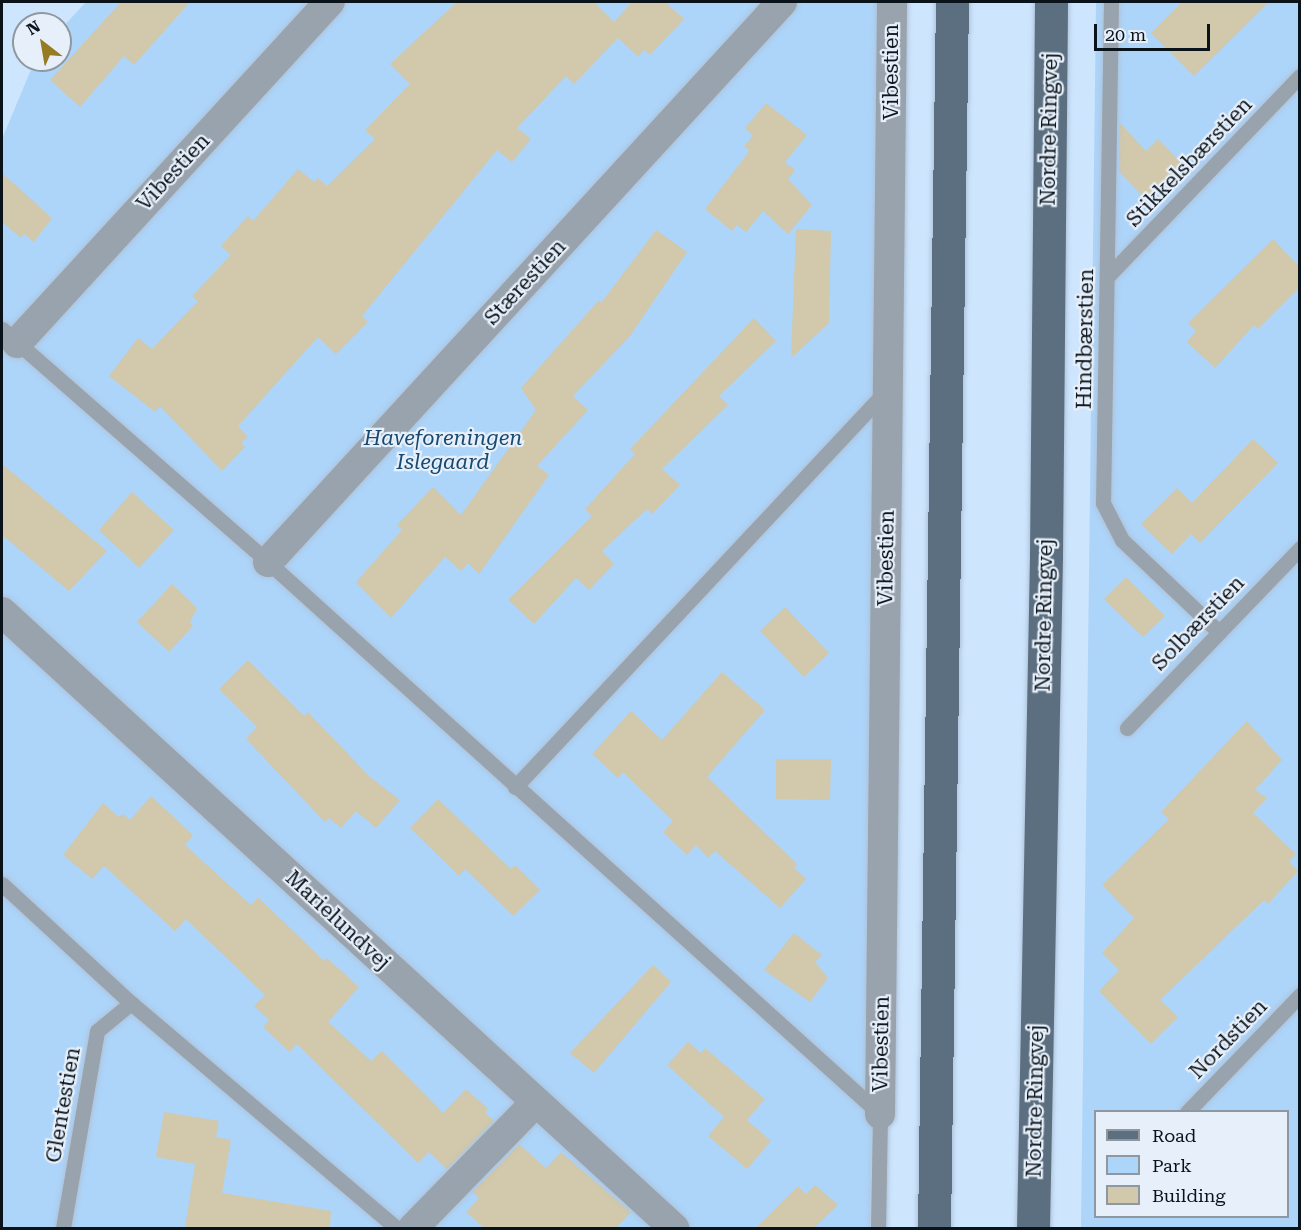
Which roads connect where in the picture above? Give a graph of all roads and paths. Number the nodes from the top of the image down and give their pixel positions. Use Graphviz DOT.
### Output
graph roads {
  1 [pos="330,2"];
  2 [pos="782,2"];
  3 [pos="892,2"];
  4 [pos="952,2"];
  5 [pos="1051,2"];
  6 [pos="1111,2"];
  7 [pos="1299,76"];
  8 [pos="1108,276"];
  9 [pos="9,336"];
  10 [pos="888,388"];
  11 [pos="1299,548"];
  12 [pos="268,561"];
  13 [pos="2,612"];
  14 [pos="1219,632"];
  15 [pos="1127,728"];
  16 [pos="515,787"];
  17 [pos="2,884"];
  18 [pos="1299,995"];
  19 [pos="131,1003"];
  20 [pos="536,1102"];
  21 [pos="1189,1110"];
  22 [pos="880,1114"];
  23 [pos="63,1228"];
  24 [pos="396,1228"];
  25 [pos="412,1228"];
  26 [pos="674,1228"];
  27 [pos="879,1228"];
  28 [pos="934,1228"];
  29 [pos="1033,1228"];
  1 -- 9 [label="street, Vibestien"];
  2 -- 12 [label="street, Stærestien"];
  3 -- 10 [label="street, Vibestien"];
  4 -- 28 [label="main road"];
  5 -- 29 [label="main road, Nordre Ringvej"];
  6 -- 8 [label="lane, Hindbærstien"];
  7 -- 8 [label="lane, Stikkelsbærstien"];
  8 -- 14 [label="lane, Hindbærstien"];
  9 -- 12 [label="lane"];
  10 -- 16 [label="lane"];
  10 -- 22 [label="street, Vibestien"];
  11 -- 14 [label="lane, Solbærstien"];
  12 -- 16 [label="lane"];
  13 -- 20 [label="street, Marielundvej"];
  14 -- 15 [label="lane, Solbærstien"];
  16 -- 22 [label="lane"];
  17 -- 19 [label="lane"];
  18 -- 21 [label="lane, Nordstien"];
  19 -- 23 [label="lane, Glentestien"];
  19 -- 24 [label="lane"];
  20 -- 25 [label="street"];
  20 -- 26 [label="street, Marielundvej"];
  22 -- 27 [label="lane"];
}
